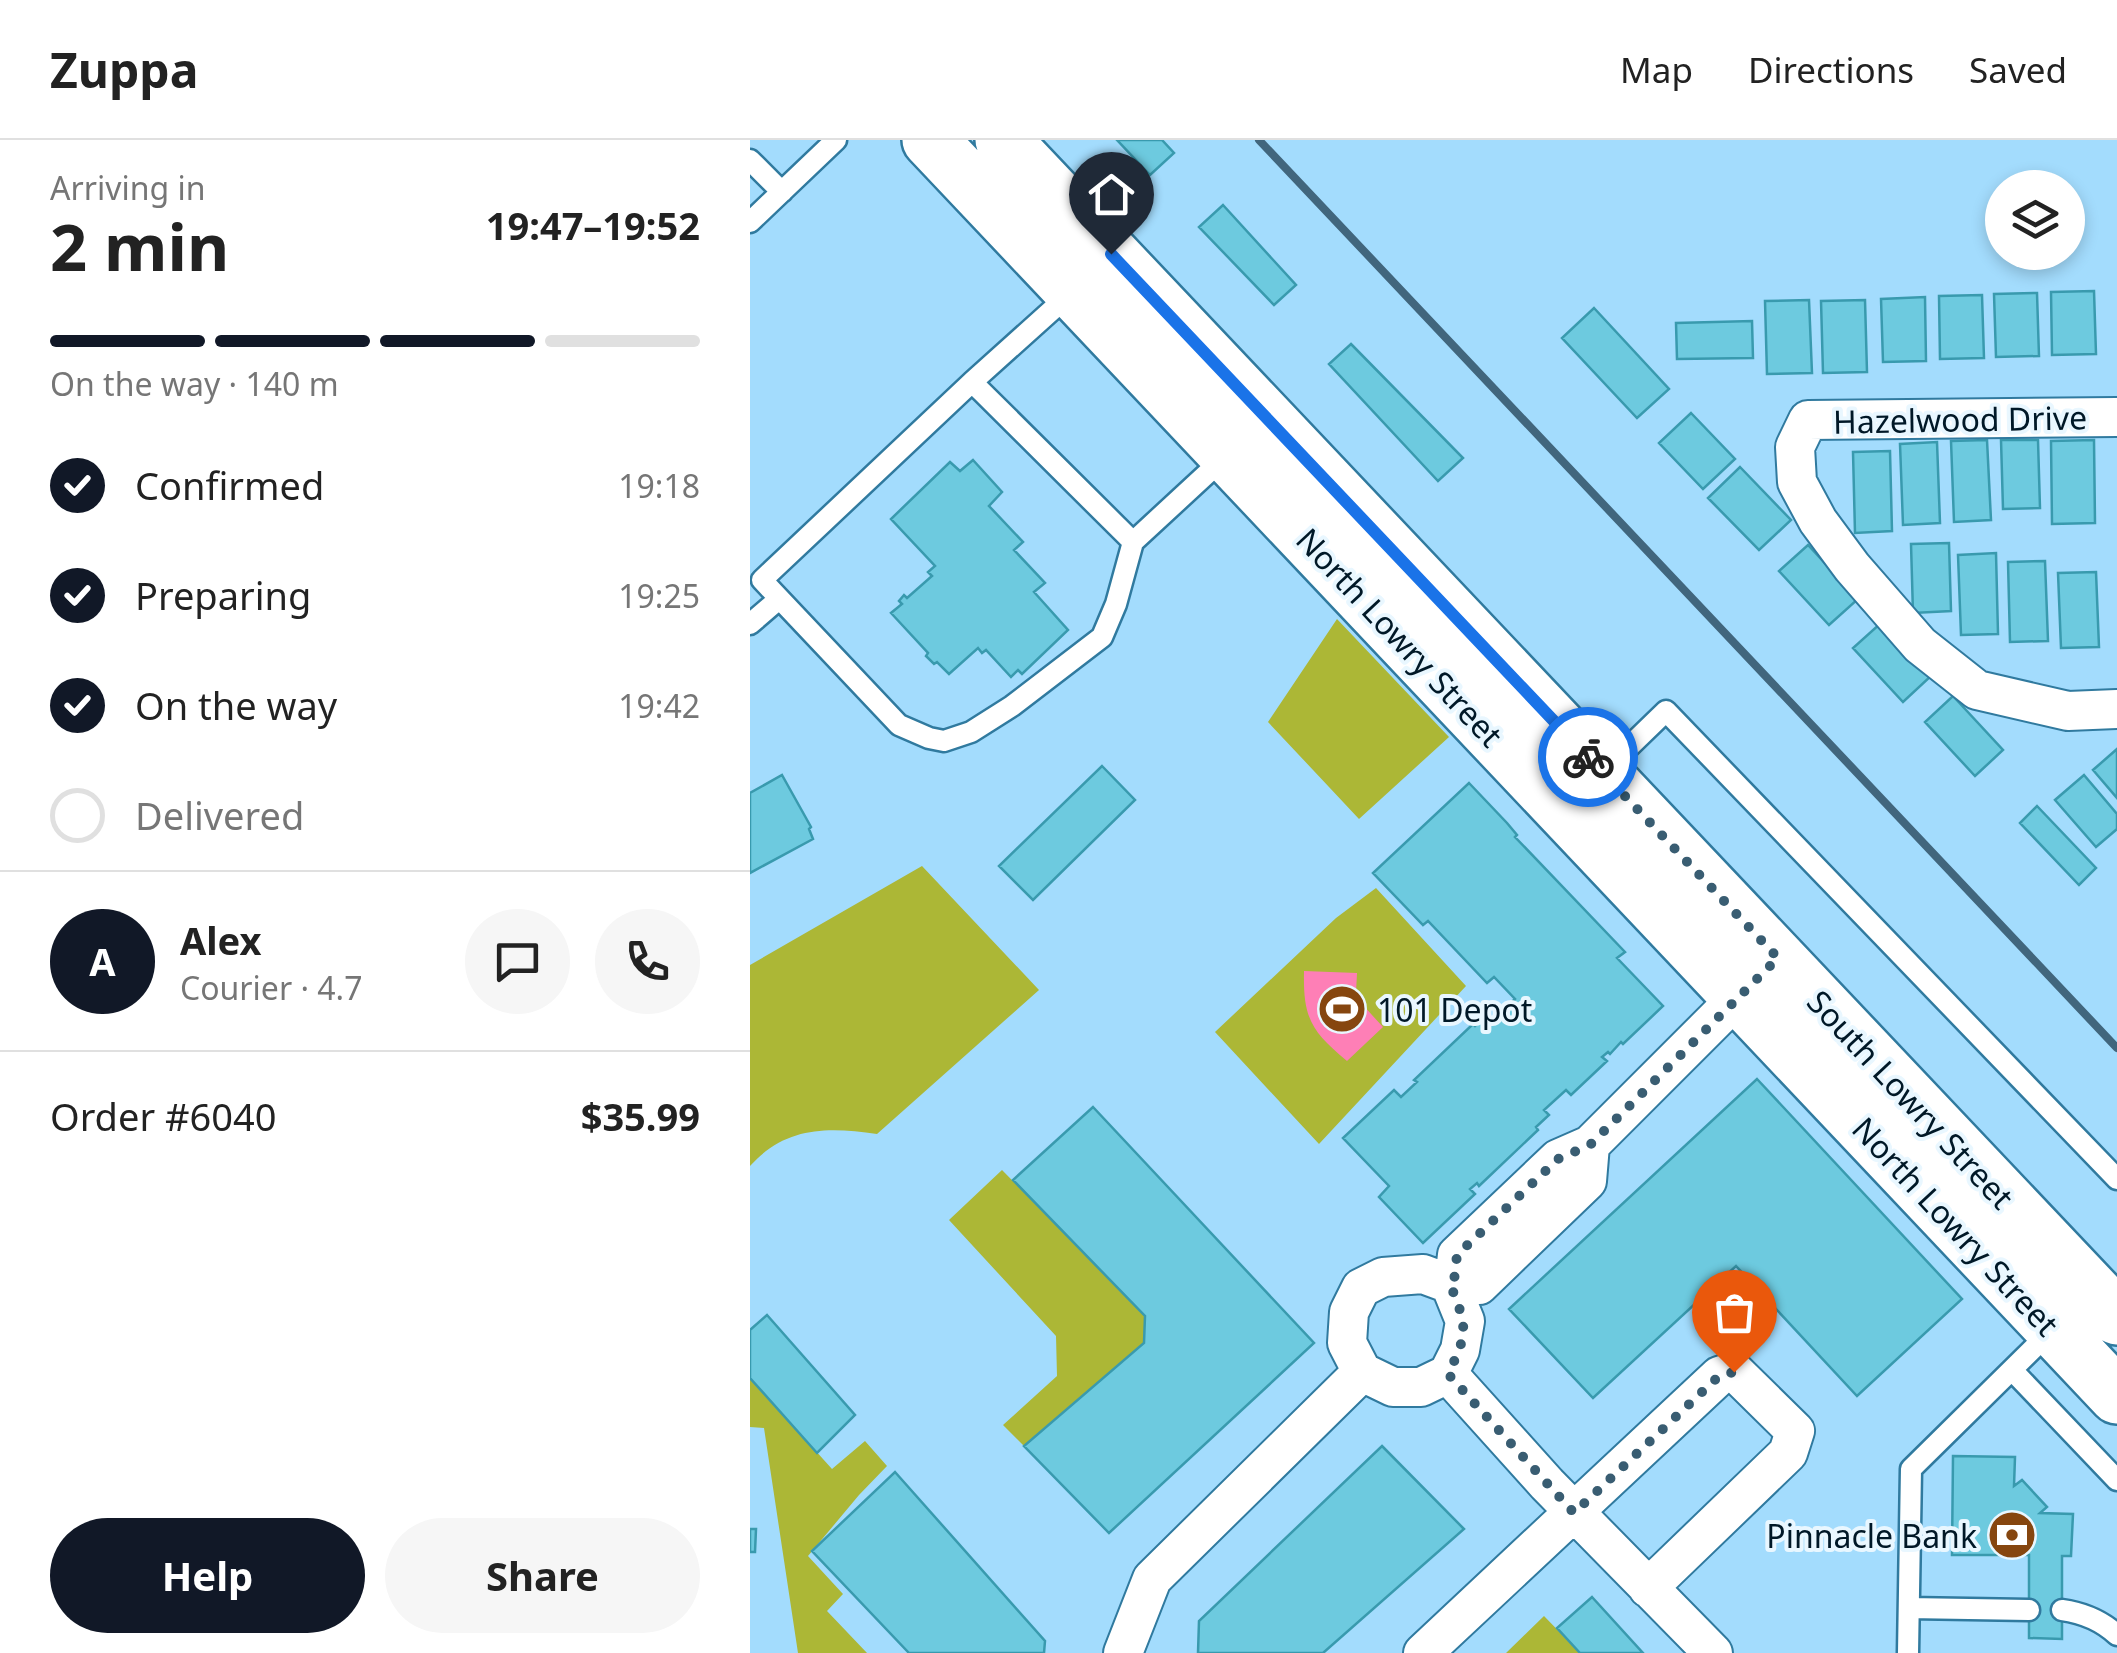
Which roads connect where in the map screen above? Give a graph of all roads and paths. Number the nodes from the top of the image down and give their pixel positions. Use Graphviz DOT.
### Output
graph roads {
  1 [pos="836,140"];
  2 [pos="930,140"];
  3 [pos="1003,140"];
  4 [pos="750,160"];
  5 [pos="782,192"];
  6 [pos="750,222"];
  7 [pos="1073,292"];
  8 [pos="972,382"];
  9 [pos="2117,417"];
  10 [pos="1227,455"];
  11 [pos="1133,542"];
  12 [pos="779,599"];
  13 [pos="750,624"];
  14 [pos="2117,709"];
  15 [pos="1603,772"];
  16 [pos="1778,958"];
  17 [pos="1739,996"];
  18 [pos="2117,1179"];
  19 [pos="1452,1283"];
  20 [pos="2117,1317"];
  21 [pos="2053,1328"];
  22 [pos="2012,1370"];
  23 [pos="1362,1372"];
  24 [pos="1448,1374"];
  25 [pos="2117,1396"];
  26 [pos="2117,1480"];
  27 [pos="1574,1513"];
  28 [pos="1648,1588"];
  29 [pos="1910,1608"];
  30 [pos="2029,1610"];
  31 [pos="2062,1610"];
  32 [pos="2117,1635"];
  33 [pos="1123,1653"];
  34 [pos="1422,1653"];
  35 [pos="1712,1653"];
  36 [pos="1908,1653"];
  1 -- 5 [label="lane"];
  2 -- 7 [label="main road, North Lowry Street"];
  3 -- 15 [label="main road, South Lowry Street"];
  4 -- 5 [label="lane"];
  5 -- 6 [label="lane"];
  7 -- 8 [label="lane"];
  7 -- 10 [label="main road, North Lowry Street"];
  8 -- 11 [label="lane"];
  8 -- 12 [label="lane"];
  9 -- 14 [label="street, Hazelwood Drive"];
  10 -- 11 [label="lane"];
  10 -- 17 [label="main road, North Lowry Street"];
  11 -- 12 [label="lane"];
  12 -- 13 [label="lane"];
  15 -- 16 [label="main road, South Lowry Street"];
  15 -- 18 [label="lane"];
  16 -- 17 [label="street"];
  16 -- 20 [label="main road, South Lowry Street"];
  17 -- 19 [label="street"];
  17 -- 21 [label="main road, North Lowry Street"];
  19 -- 23 [label="street"];
  19 -- 24 [label="street"];
  21 -- 22 [label="lane"];
  21 -- 25 [label="main road, North Lowry Street"];
  22 -- 26 [label="lane"];
  22 -- 29 [label="lane"];
  23 -- 24 [label="street"];
  23 -- 33 [label="street"];
  24 -- 27 [label="street"];
  27 -- 28 [label="street"];
  27 -- 28 [label="street"];
  27 -- 34 [label="street"];
  28 -- 35 [label="street"];
  29 -- 30 [label="lane"];
  29 -- 36 [label="lane"];
  31 -- 32 [label="lane"];
}
